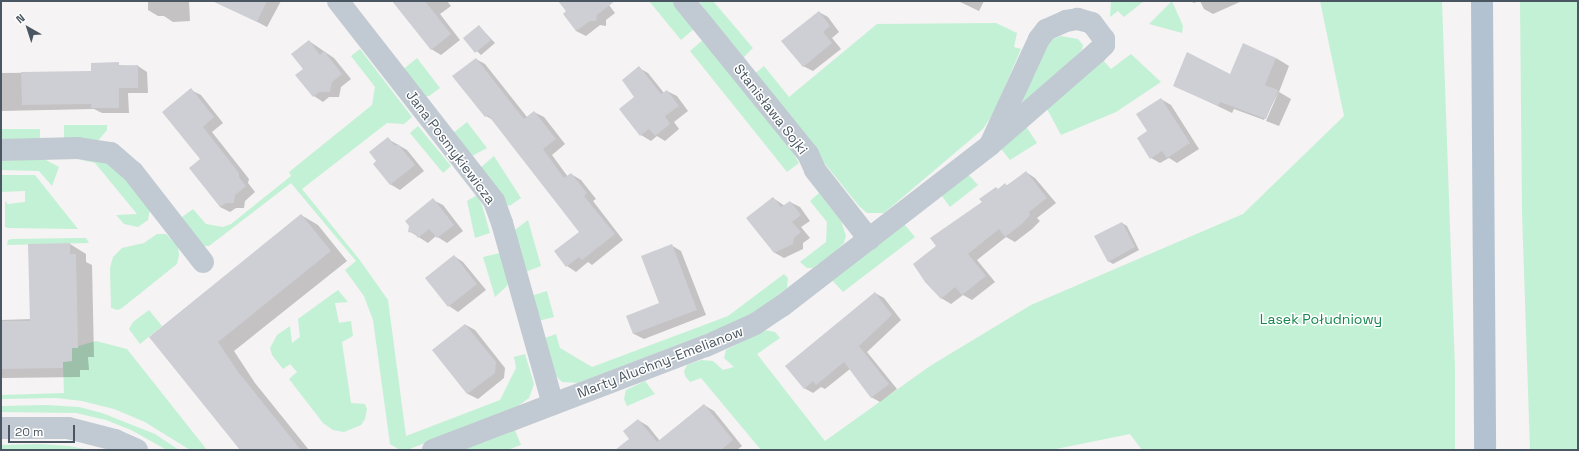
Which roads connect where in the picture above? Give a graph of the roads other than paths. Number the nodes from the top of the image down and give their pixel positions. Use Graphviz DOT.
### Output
graph roads {
  1 [pos="338,1"];
  2 [pos="684,1"];
  3 [pos="1482,1"];
  4 [pos="990,145"];
  5 [pos="1,150"];
  6 [pos="868,239"];
  7 [pos="203,262"];
  8 [pos="553,404"];
  9 [pos="1,428"];
  10 [pos="136,450"];
  11 [pos="433,450"];
  12 [pos="1485,450"];
  1 -- 8 [label="street, Jana Posmykiewicza"];
  2 -- 6 [label="street, Stanisława Sojki"];
  3 -- 12 [label="main road"];
  4 -- 4 [label="street, Marty Aluchny-Emelianow"];
  4 -- 6 [label="street, Marty Aluchny-Emelianow"];
  5 -- 7 [label="street"];
  6 -- 8 [label="street, Marty Aluchny-Emelianow"];
  8 -- 11 [label="street, Marty Aluchny-Emelianow"];
  9 -- 10 [label="street"];
}
